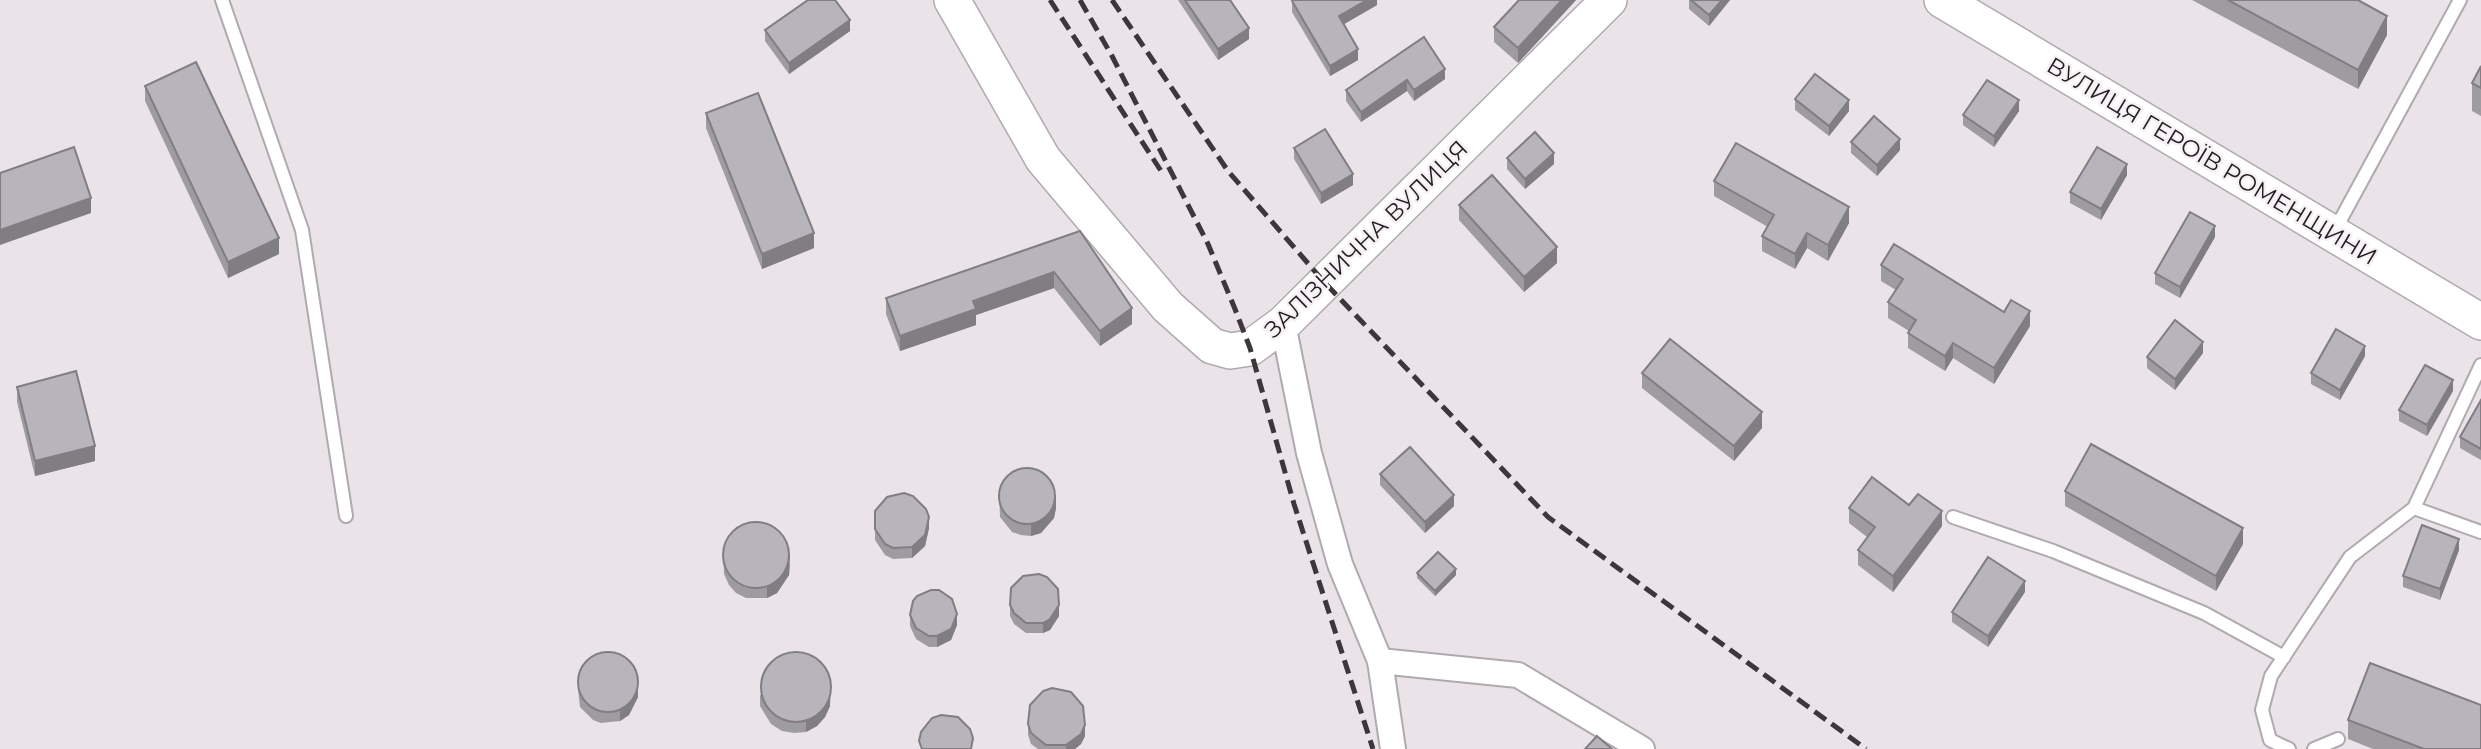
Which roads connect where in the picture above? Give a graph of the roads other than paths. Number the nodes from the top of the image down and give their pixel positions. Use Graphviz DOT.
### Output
graph roads {
  1 [pos="222,0"];
  2 [pos="952,0"];
  3 [pos="1609,0"];
  4 [pos="1942,0"];
  5 [pos="2460,0"];
  6 [pos="2333,234"];
  7 [pos="2481,323"];
  8 [pos="1283,324"];
  9 [pos="2481,365"];
  10 [pos="2414,508"];
  11 [pos="346,516"];
  12 [pos="1952,517"];
  13 [pos="2481,532"];
  14 [pos="2284,657"];
  15 [pos="1380,661"];
  16 [pos="2338,739"];
  17 [pos="1393,749"];
  18 [pos="1642,749"];
  19 [pos="2289,749"];
  20 [pos="2314,749"];
  1 -- 11 [label="lane"];
  2 -- 8 [label="street, ЗАЛІЗНИЧНА ВУЛИЦЯ"];
  3 -- 8 [label="street, ЗАЛІЗНИЧНА ВУЛИЦЯ"];
  4 -- 6 [label="street, ВУЛИЦЯ ГЕРОЇВ РОМЕНЩИНИ"];
  5 -- 6 [label="lane"];
  6 -- 7 [label="street, ВУЛИЦЯ ГЕРОЇВ РОМЕНЩИНИ"];
  8 -- 15 [label="street"];
  9 -- 10 [label="lane"];
  10 -- 13 [label="lane"];
  10 -- 14 [label="lane"];
  12 -- 14 [label="lane"];
  14 -- 19 [label="lane"];
  15 -- 17 [label="street"];
  15 -- 18 [label="street"];
  16 -- 20 [label="lane"];
}
